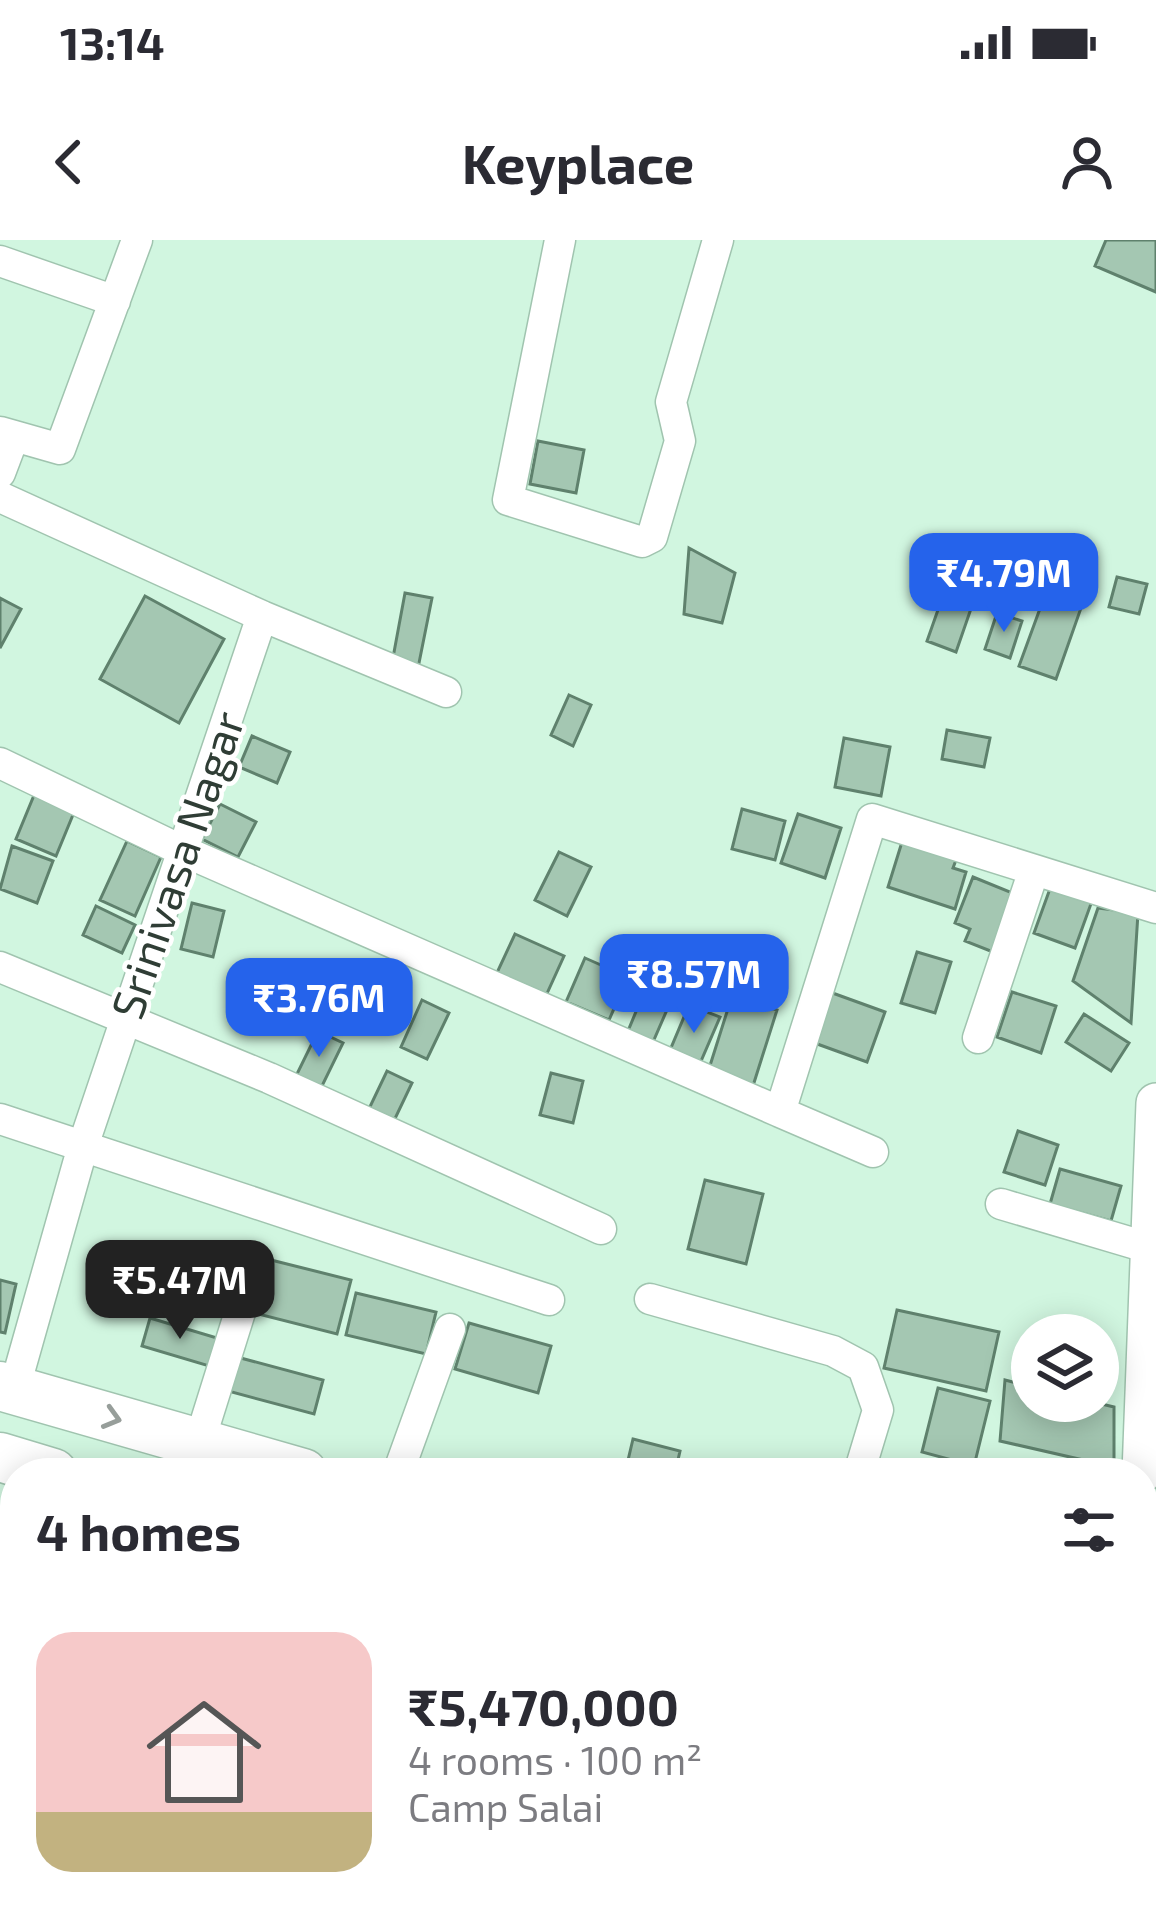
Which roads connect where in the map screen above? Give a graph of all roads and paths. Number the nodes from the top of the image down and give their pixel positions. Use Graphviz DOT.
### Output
graph roads {
  1 [pos="137,240"];
  2 [pos="560,240"];
  3 [pos="718,240"];
  4 [pos="0,261"];
  5 [pos="115,301"];
  6 [pos="7,434"];
  7 [pos="0,473"];
  8 [pos="0,496"];
  9 [pos="262,616"];
  10 [pos="446,692"];
  11 [pos="0,763"];
  12 [pos="182,850"];
  13 [pos="1034,870"];
  14 [pos="1156,908"];
  15 [pos="0,968"];
  16 [pos="127,1018"];
  17 [pos="978,1039"];
  18 [pos="1156,1103"];
  19 [pos="780,1112"];
  20 [pos="0,1119"];
  21 [pos="83,1146"];
  22 [pos="873,1152"];
  23 [pos="1001,1204"];
  24 [pos="601,1229"];
  25 [pos="1153,1249"];
  26 [pos="251,1276"];
  27 [pos="650,1299"];
  28 [pos="549,1300"];
  29 [pos="450,1329"];
  30 [pos="7,1388"];
  31 [pos="199,1443"];
  32 [pos="251,1458"];
  33 [pos="403,1458"];
  34 [pos="864,1458"];
  35 [pos="1143,1458"];
  1 -- 5 [label="street"];
  2 -- 3 [label="street"];
  4 -- 5 [label="street"];
  5 -- 6 [label="street"];
  6 -- 7 [label="street"];
  8 -- 9 [label="street"];
  9 -- 10 [label="street"];
  9 -- 12 [label="street, Srinivasa Nagar"];
  11 -- 12 [label="street"];
  12 -- 16 [label="street, Srinivasa Nagar"];
  12 -- 19 [label="street"];
  13 -- 14 [label="street"];
  13 -- 17 [label="street"];
  13 -- 19 [label="street"];
  15 -- 16 [label="street"];
  16 -- 21 [label="street, Srinivasa Nagar"];
  16 -- 24 [label="street"];
  18 -- 25 [label="street"];
  19 -- 22 [label="street"];
  20 -- 21 [label="street"];
  21 -- 28 [label="street"];
  21 -- 30 [label="street, Srinivasa Nagar"];
  23 -- 25 [label="street"];
  25 -- 35 [label="street"];
  26 -- 31 [label="street"];
  27 -- 34 [label="street"];
  29 -- 33 [label="street"];
  30 -- 31 [label="main road, one-way"];
  31 -- 32 [label="main road"];
}
